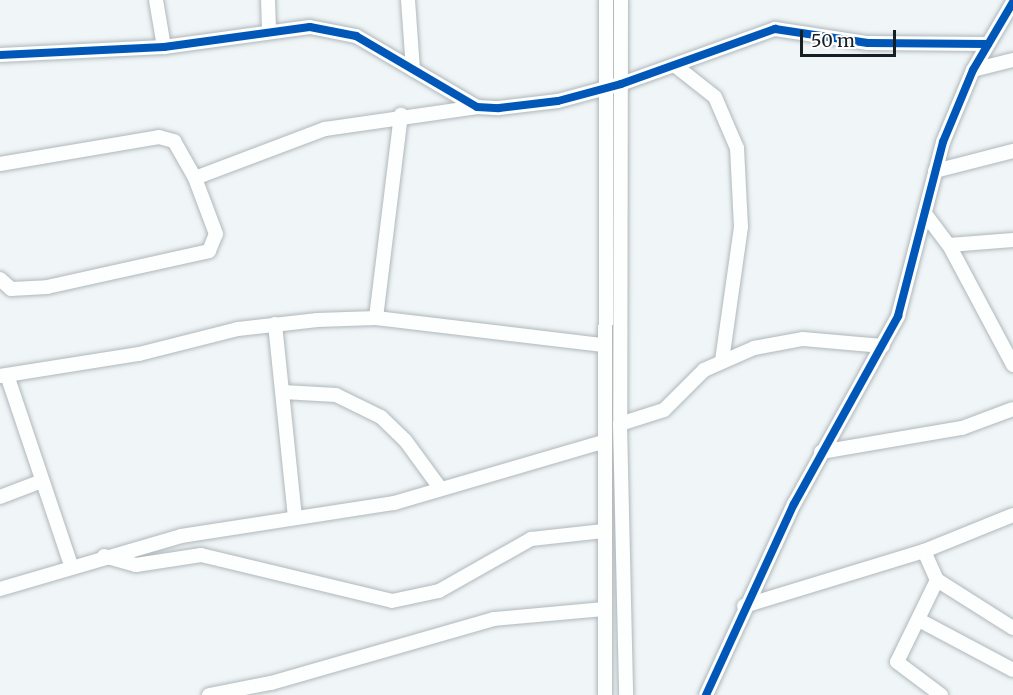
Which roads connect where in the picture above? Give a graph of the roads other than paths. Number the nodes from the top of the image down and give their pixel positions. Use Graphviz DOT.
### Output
graph roads {
  1 [pos="156,0"];
  2 [pos="268,0"];
  3 [pos="408,0"];
  4 [pos="606,0"];
  5 [pos="621,0"];
  6 [pos="1013,2"];
  7 [pos="269,31"];
  8 [pos="988,44"];
  9 [pos="164,47"];
  10 [pos="0,55"];
  11 [pos="1013,60"];
  12 [pos="677,67"];
  13 [pos="413,70"];
  14 [pos="973,70"];
  15 [pos="621,84"];
  16 [pos="603,87"];
  17 [pos="477,107"];
  18 [pos="401,115"];
  19 [pos="1013,151"];
  20 [pos="0,164"];
  21 [pos="935,171"];
  22 [pos="195,178"];
  23 [pos="926,215"];
  24 [pos="1013,240"];
  25 [pos="949,245"];
  26 [pos="0,279"];
  27 [pos="376,318"];
  28 [pos="275,324"];
  29 [pos="603,345"];
  30 [pos="884,346"];
  31 [pos="722,360"];
  32 [pos="1013,365"];
  33 [pos="4,376"];
  34 [pos="284,392"];
  35 [pos="6,400"];
  36 [pos="1013,409"];
  37 [pos="620,424"];
  38 [pos="602,442"];
  39 [pos="821,452"];
  40 [pos="39,482"];
  41 [pos="440,488"];
  42 [pos="0,497"];
  43 [pos="1013,515"];
  44 [pos="295,518"];
  45 [pos="604,535"];
  46 [pos="623,538"];
  47 [pos="924,551"];
  48 [pos="104,556"];
  49 [pos="71,565"];
  50 [pos="937,580"];
  51 [pos="0,589"];
  52 [pos="744,606"];
  53 [pos="603,609"];
  54 [pos="919,620"];
  55 [pos="1013,628"];
  56 [pos="1013,670"];
  57 [pos="209,695"];
  58 [pos="605,695"];
  59 [pos="626,695"];
  60 [pos="706,695"];
  61 [pos="941,695"];
  1 -- 9 [label="street"];
  2 -- 7 [label="street"];
  3 -- 13 [label="street"];
  4 -- 16 [label="street"];
  5 -- 15 [label="street"];
  6 -- 8 [label="street"];
  7 -- 9 [label="street"];
  7 -- 13 [label="street"];
  8 -- 12 [label="street"];
  8 -- 14 [label="street"];
  9 -- 10 [label="street"];
  11 -- 14 [label="street"];
  12 -- 15 [label="street"];
  12 -- 31 [label="street"];
  13 -- 17 [label="street"];
  14 -- 21 [label="street"];
  15 -- 16 [label="street"];
  15 -- 37 [label="street"];
  16 -- 17 [label="street"];
  16 -- 29 [label="street"];
  17 -- 18 [label="street"];
  18 -- 22 [label="street"];
  18 -- 27 [label="street"];
  19 -- 21 [label="street"];
  20 -- 22 [label="street"];
  21 -- 23 [label="street"];
  22 -- 26 [label="street"];
  23 -- 25 [label="street"];
  23 -- 30 [label="street"];
  24 -- 25 [label="street"];
  25 -- 32 [label="street"];
  27 -- 28 [label="street"];
  27 -- 29 [label="street"];
  28 -- 33 [label="street"];
  28 -- 34 [label="street"];
  29 -- 38 [label="street"];
  30 -- 31 [label="street"];
  30 -- 39 [label="street"];
  31 -- 37 [label="street"];
  33 -- 35 [label="street"];
  34 -- 41 [label="street"];
  34 -- 44 [label="street"];
  35 -- 40 [label="street"];
  36 -- 39 [label="street"];
  37 -- 46 [label="street"];
  38 -- 41 [label="street"];
  38 -- 45 [label="street"];
  39 -- 52 [label="street"];
  40 -- 42 [label="street"];
  40 -- 49 [label="street"];
  41 -- 44 [label="street"];
  43 -- 47 [label="street"];
  44 -- 48 [label="street"];
  45 -- 46 [label="street"];
  45 -- 48 [label="street"];
  45 -- 53 [label="street"];
  46 -- 59 [label="street"];
  47 -- 50 [label="street"];
  47 -- 52 [label="street"];
  48 -- 49 [label="street"];
  49 -- 51 [label="street"];
  50 -- 54 [label="street"];
  50 -- 55 [label="street"];
  52 -- 60 [label="street"];
  53 -- 57 [label="street"];
  53 -- 58 [label="street"];
  54 -- 56 [label="street"];
  54 -- 61 [label="street"];
}
